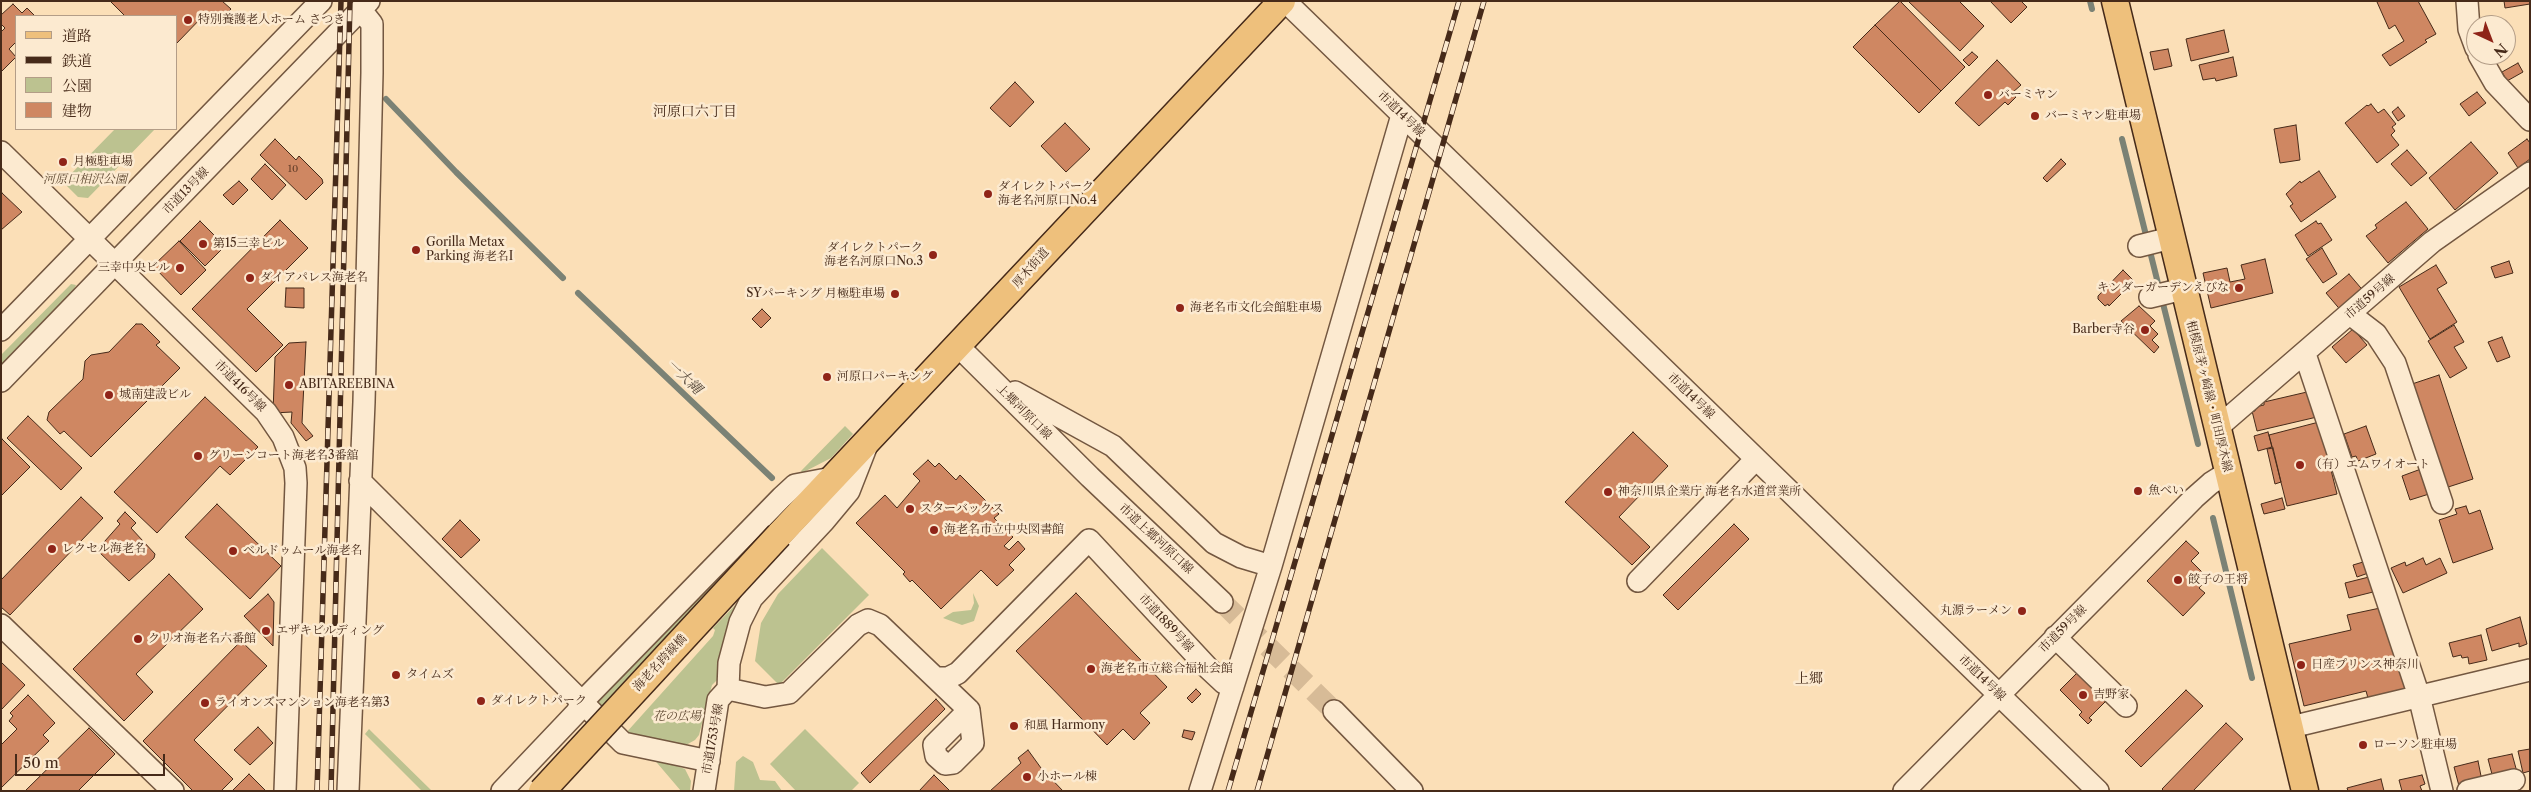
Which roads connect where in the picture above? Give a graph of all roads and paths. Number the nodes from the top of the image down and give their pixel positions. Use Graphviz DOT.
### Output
graph roads {
  1 [pos="321,1"];
  2 [pos="1284,1"];
  3 [pos="2115,1"];
  4 [pos="2467,1"];
  5 [pos="365,5"];
  6 [pos="2468,15"];
  7 [pos="2485,65"];
  8 [pos="1402,115"];
  9 [pos="2530,120"];
  10 [pos="1,152"];
  11 [pos="2530,173"];
  12 [pos="90,238"];
  13 [pos="116,263"];
  14 [pos="2350,314"];
  15 [pos="1,330"];
  16 [pos="958,346"];
  17 [pos="2305,354"];
  18 [pos="992,380"];
  19 [pos="1,381"];
  20 [pos="2217,428"];
  21 [pos="869,440"];
  22 [pos="1756,459"];
  23 [pos="2228,473"];
  24 [pos="1090,477"];
  25 [pos="832,478"];
  26 [pos="360,481"];
  27 [pos="2442,503"];
  28 [pos="779,535"];
  29 [pos="1271,566"];
  30 [pos="1638,581"];
  31 [pos="1222,602"];
  32 [pos="1,625"];
  33 [pos="2055,637"];
  34 [pos="2530,670"];
  35 [pos="936,678"];
  36 [pos="1233,687"];
  37 [pos="728,689"];
  38 [pos="1998,694"];
  39 [pos="2419,696"];
  40 [pos="581,702"];
  41 [pos="2126,706"];
  42 [pos="969,710"];
  43 [pos="1334,710"];
  44 [pos="2291,727"];
  45 [pos="709,761"];
  46 [pos="2514,780"];
  47 [pos="173,791"];
  48 [pos="286,791"];
  49 [pos="348,791"];
  50 [pos="502,791"];
  51 [pos="542,791"];
  52 [pos="704,791"];
  53 [pos="1200,791"];
  54 [pos="1412,791"];
  55 [pos="1904,791"];
  56 [pos="2098,791"];
  57 [pos="2305,791"];
  58 [pos="2442,791"];
  59 [pos="2468,791"];
  1 -- 12 [label="street"];
  2 -- 8 [label="street, 市道14号線"];
  2 -- 16 [label="main road, 厚木街道"];
  3 -- 20 [label="main road, 相模原茅ヶ崎線・町田厚木線"];
  4 -- 6 [label="street"];
  5 -- 13 [label="street, 市道13号線"];
  5 -- 26 [label="street"];
  7 -- 9 [label="street"];
  8 -- 22 [label="street, 市道14号線"];
  8 -- 29 [label="street"];
  10 -- 12 [label="street, 市道416号線"];
  11 -- 14 [label="street, 市道59号線"];
  12 -- 13 [label="street, 市道416号線"];
  12 -- 15 [label="street"];
  13 -- 19 [label="street, 市道13号線"];
  13 -- 48 [label="street, 市道416号線"];
  14 -- 17 [label="street, 市道59号線"];
  14 -- 27 [label="street"];
  16 -- 18 [label="street, 上郷河原口線"];
  16 -- 21 [label="main road, 厚木街道"];
  17 -- 20 [label="street, 市道59号線"];
  17 -- 39 [label="street"];
  18 -- 24 [label="street, 上郷河原口線"];
  18 -- 29 [label="street"];
  20 -- 23 [label="main road, 相模原茅ヶ崎線・町田厚木線"];
  21 -- 25 [label="main road, 厚木街道"];
  21 -- 37 [label="street"];
  22 -- 30 [label="street"];
  22 -- 38 [label="street, 市道14号線"];
  23 -- 33 [label="street, 市道59号線"];
  23 -- 44 [label="main road, 相模原茅ヶ崎線・町田厚木線"];
  24 -- 31 [label="street, 市道上郷河原口線"];
  25 -- 28 [label="main road, 厚木街道"];
  25 -- 40 [label="street"];
  26 -- 40 [label="street"];
  26 -- 49 [label="street"];
  28 -- 51 [label="main road, 海老名跨線橋, bridge"];
  29 -- 36 [label="street"];
  32 -- 47 [label="street"];
  33 -- 38 [label="street, 市道59号線"];
  33 -- 41 [label="street"];
  34 -- 39 [label="street"];
  35 -- 36 [label="street, 市道1889号線"];
  35 -- 37 [label="street"];
  35 -- 42 [label="street"];
  36 -- 53 [label="street"];
  37 -- 45 [label="street, 市道1753号線"];
  38 -- 55 [label="street, 市道59号線"];
  38 -- 56 [label="street, 市道14号線"];
  39 -- 44 [label="street"];
  39 -- 58 [label="street"];
  40 -- 45 [label="street"];
  40 -- 50 [label="street"];
  43 -- 54 [label="street"];
  44 -- 57 [label="main road, 相模原茅ヶ崎線・町田厚木線"];
  45 -- 52 [label="street, 市道1753号線"];
  46 -- 59 [label="street"];
}
